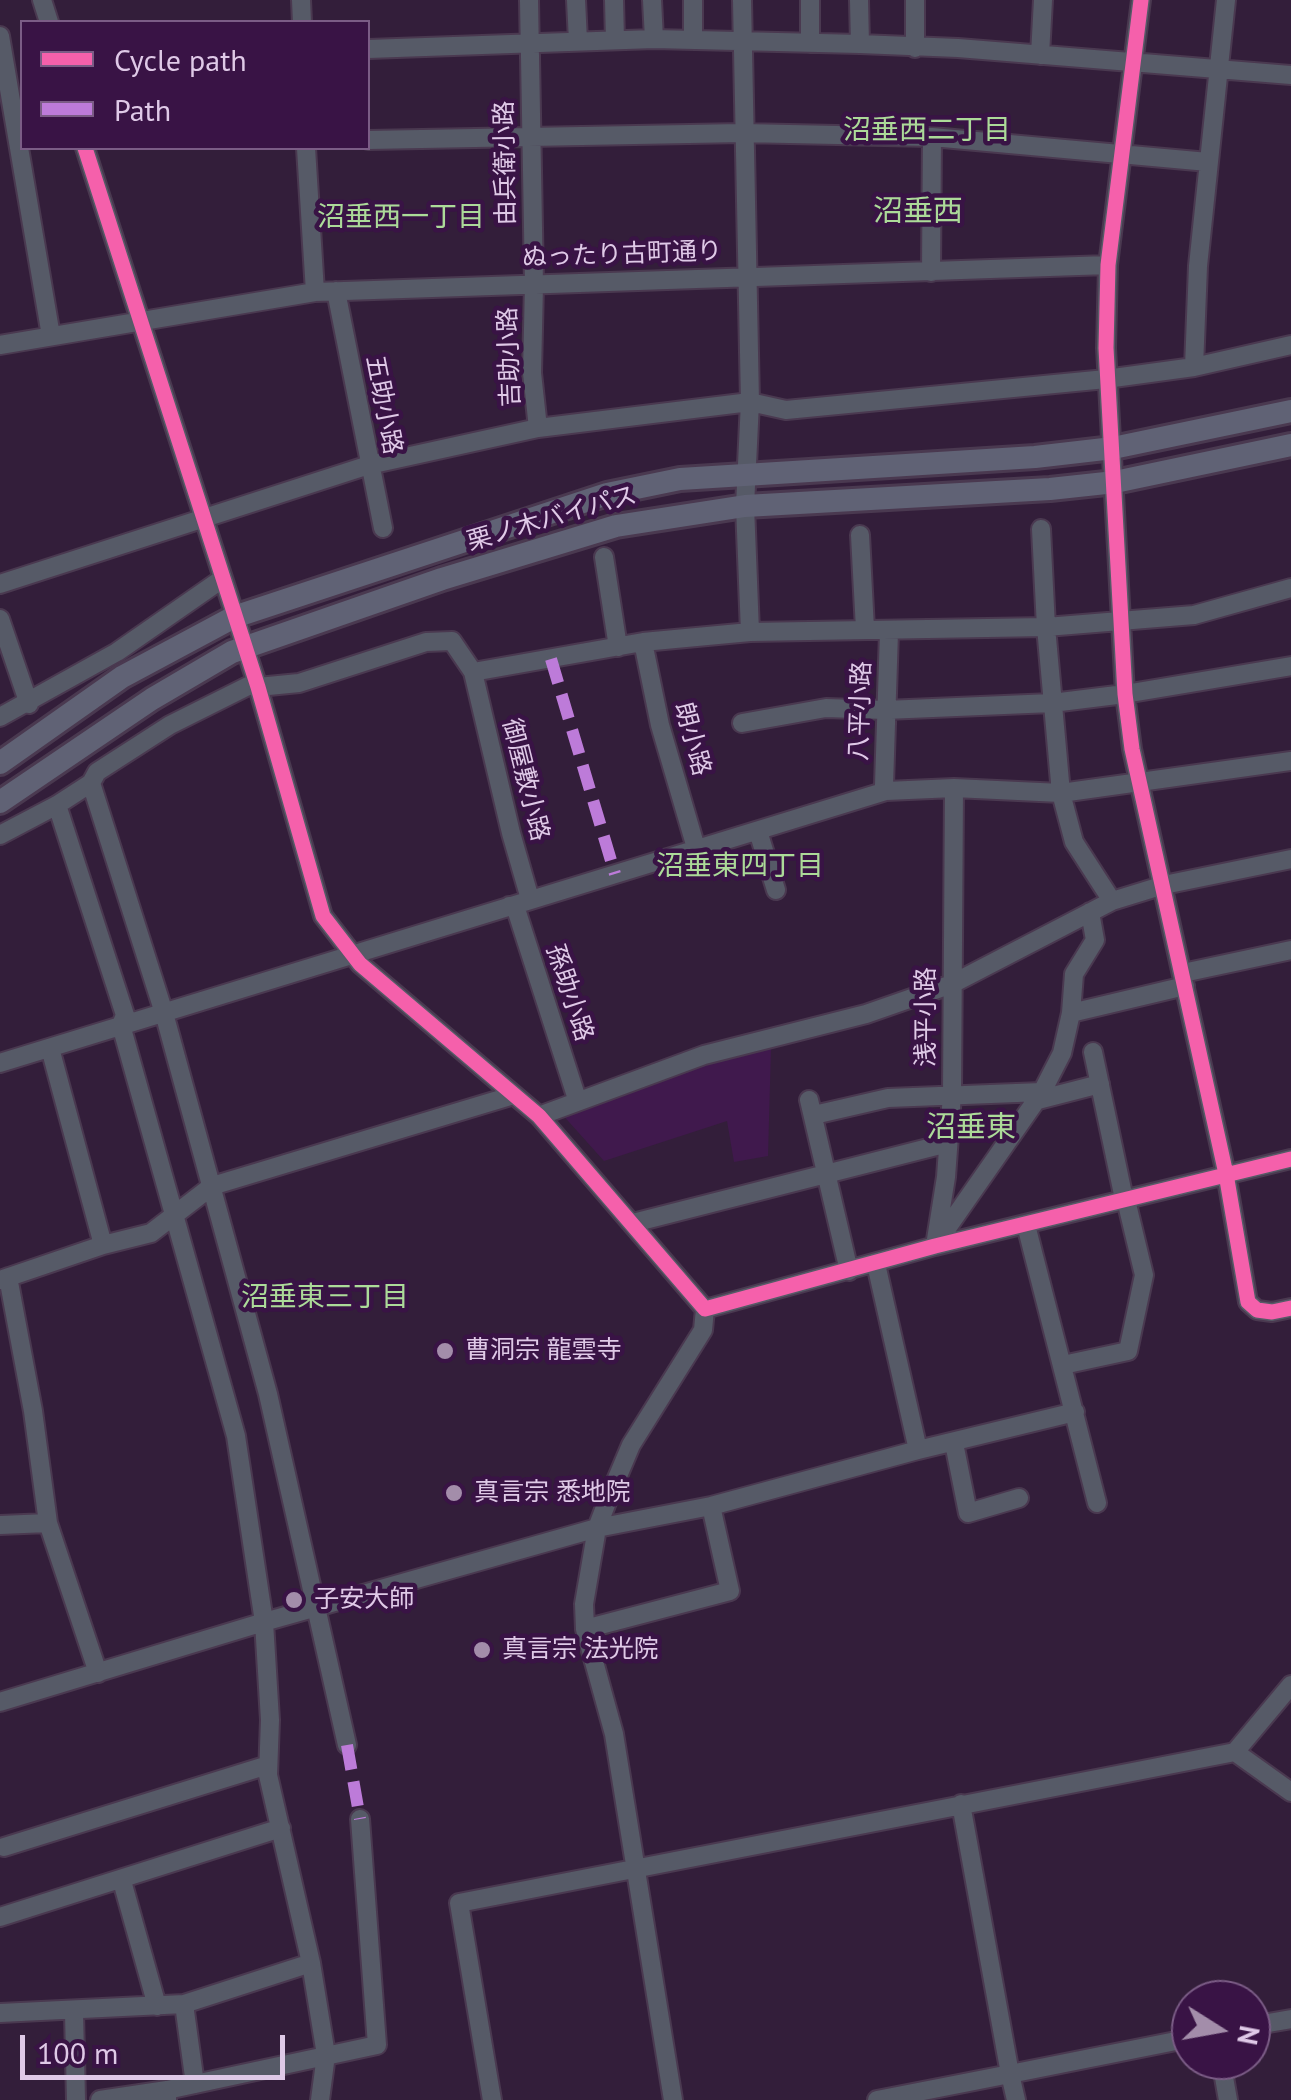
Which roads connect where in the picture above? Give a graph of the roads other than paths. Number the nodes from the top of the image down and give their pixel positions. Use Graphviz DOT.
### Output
graph roads {
  1 [pos="528,0"];
  2 [pos="576,0"];
  3 [pos="614,0"];
  4 [pos="652,0"];
  5 [pos="693,0"];
  6 [pos="742,0"];
  7 [pos="810,0"];
  8 [pos="859,0"];
  9 [pos="915,0"];
  10 [pos="1043,0"];
  11 [pos="1141,0"];
  12 [pos="1226,0"];
  13 [pos="0,36"];
  14 [pos="654,38"];
  15 [pos="615,40"];
  16 [pos="693,40"];
  17 [pos="578,41"];
  18 [pos="742,41"];
  19 [pos="530,42"];
  20 [pos="810,43"];
  21 [pos="860,44"];
  22 [pos="915,48"];
  23 [pos="370,49"];
  24 [pos="1040,56"];
  25 [pos="1134,61"];
  26 [pos="1218,68"];
  27 [pos="1291,75"];
  28 [pos="12,112"];
  29 [pos="742,133"];
  30 [pos="529,136"];
  31 [pos="932,137"];
  32 [pos="370,140"];
  33 [pos="87,150"];
  34 [pos="306,150"];
  35 [pos="1122,152"];
  36 [pos="1208,162"];
  37 [pos="1108,265"];
  38 [pos="931,272"];
  39 [pos="745,276"];
  40 [pos="534,284"];
  41 [pos="336,290"];
  42 [pos="314,292"];
  43 [pos="140,323"];
  44 [pos="52,336"];
  45 [pos="0,344"];
  46 [pos="1291,345"];
  47 [pos="1194,367"];
  48 [pos="1106,380"];
  49 [pos="750,402"];
  50 [pos="1291,411"];
  51 [pos="538,428"];
  52 [pos="1291,445"];
  53 [pos="1113,448"];
  54 [pos="369,466"];
  55 [pos="747,474"];
  56 [pos="1115,482"];
  57 [pos="745,506"];
  58 [pos="203,520"];
  59 [pos="383,528"];
  60 [pos="1041,529"];
  61 [pos="860,535"];
  62 [pos="604,557"];
  63 [pos="222,579"];
  64 [pos="0,584"];
  65 [pos="1291,588"];
  66 [pos="234,617"];
  67 [pos="0,619"];
  68 [pos="1119,620"];
  69 [pos="1046,627"];
  70 [pos="866,629"];
  71 [pos="750,632"];
  72 [pos="889,632"];
  73 [pos="643,642"];
  74 [pos="244,646"];
  75 [pos="618,648"];
  76 [pos="1291,666"];
  77 [pos="473,672"];
  78 [pos="257,685"];
  79 [pos="1125,694"];
  80 [pos="1052,703"];
  81 [pos="29,704"];
  82 [pos="885,710"];
  83 [pos="0,717"];
  84 [pos="742,723"];
  85 [pos="1291,761"];
  86 [pos="0,763"];
  87 [pos="1140,782"];
  88 [pos="91,783"];
  89 [pos="954,788"];
  90 [pos="886,791"];
  91 [pos="1061,793"];
  92 [pos="0,802"];
  93 [pos="57,805"];
  94 [pos="758,831"];
  95 [pos="0,835"];
  96 [pos="696,848"];
  97 [pos="1291,859"];
  98 [pos="1164,884"];
  99 [pos="776,890"];
  100 [pos="530,898"];
  101 [pos="1112,901"];
  102 [pos="509,906"];
  103 [pos="1090,912"];
  104 [pos="1291,950"];
  105 [pos="354,953"];
  106 [pos="1184,979"];
  107 [pos="952,984"];
  108 [pos="164,1013"];
  109 [pos="1070,1013"];
  110 [pos="121,1026"];
  111 [pos="50,1048"];
  112 [pos="1093,1052"];
  113 [pos="0,1064"];
  114 [pos="1100,1084"];
  115 [pos="952,1094"];
  116 [pos="514,1095"];
  117 [pos="1038,1096"];
  118 [pos="577,1100"];
  119 [pos="539,1116"];
  120 [pos="948,1142"];
  121 [pos="1291,1158"];
  122 [pos="827,1173"];
  123 [pos="1226,1174"];
  124 [pos="212,1186"];
  125 [pos="1125,1199"];
  126 [pos="174,1218"];
  127 [pos="633,1223"];
  128 [pos="1026,1226"];
  129 [pos="103,1245"];
  130 [pos="935,1246"];
  131 [pos="876,1264"];
  132 [pos="849,1271"];
  133 [pos="4,1279"];
  134 [pos="1291,1308"];
  135 [pos="705,1309"];
  136 [pos="1063,1365"];
  137 [pos="1075,1412"];
  138 [pos="954,1442"];
  139 [pos="918,1450"];
  140 [pos="1019,1498"];
  141 [pos="1098,1503"];
  142 [pos="711,1506"];
  143 [pos="48,1523"];
  144 [pos="0,1525"];
  145 [pos="597,1528"];
  146 [pos="315,1607"];
  147 [pos="264,1622"];
  148 [pos="585,1629"];
  149 [pos="98,1673"];
  150 [pos="1291,1685"];
  151 [pos="0,1702"];
  152 [pos="347,1745"];
  153 [pos="1235,1752"];
  154 [pos="268,1765"];
  155 [pos="1291,1792"];
  156 [pos="961,1804"];
  157 [pos="360,1818"];
  158 [pos="281,1828"];
  159 [pos="1,1844"];
  160 [pos="638,1868"];
  161 [pos="122,1881"];
  162 [pos="0,1917"];
  163 [pos="310,1963"];
  164 [pos="184,2004"];
  165 [pos="158,2006"];
  166 [pos="74,2012"];
  167 [pos="0,2014"];
  168 [pos="1171,2042"];
  169 [pos="326,2055"];
  170 [pos="1010,2074"];
  171 [pos="195,2084"];
  172 [pos="167,2095"];
  173 [pos="76,2100"];
  174 [pos="100,2100"];
  175 [pos="320,2100"];
  176 [pos="492,2100"];
  177 [pos="674,2100"];
  178 [pos="877,2100"];
  179 [pos="1016,2100"];
  1 -- 19 [label="street, 由兵衛小路"];
  2 -- 17 [label="street"];
  3 -- 15 [label="street"];
  4 -- 14 [label="street"];
  5 -- 16 [label="street"];
  6 -- 18 [label="street"];
  7 -- 20 [label="street"];
  8 -- 21 [label="street"];
  9 -- 22 [label="street"];
  10 -- 24 [label="street"];
  11 -- 25 [label="street"];
  12 -- 26 [label="street"];
  13 -- 28 [label="street"];
  14 -- 15 [label="street"];
  14 -- 16 [label="street"];
  15 -- 17 [label="street"];
  16 -- 18 [label="street"];
  17 -- 19 [label="street"];
  18 -- 20 [label="street"];
  18 -- 29 [label="street"];
  19 -- 23 [label="street"];
  19 -- 30 [label="street, 由兵衛小路"];
  20 -- 21 [label="street"];
  21 -- 22 [label="street"];
  22 -- 24 [label="street"];
  24 -- 25 [label="street"];
  25 -- 26 [label="street"];
  25 -- 35 [label="street"];
  26 -- 27 [label="street"];
  26 -- 36 [label="street"];
  28 -- 44 [label="street"];
  29 -- 30 [label="street"];
  29 -- 31 [label="street"];
  29 -- 39 [label="street"];
  30 -- 32 [label="street"];
  30 -- 40 [label="street, 由兵衛小路"];
  31 -- 35 [label="street"];
  31 -- 38 [label="street"];
  33 -- 43 [label="street"];
  34 -- 42 [label="street"];
  35 -- 36 [label="street"];
  35 -- 37 [label="street"];
  36 -- 47 [label="street"];
  37 -- 38 [label="street, ぬったり古町通り"];
  37 -- 48 [label="street"];
  38 -- 39 [label="street, ぬったり古町通り"];
  39 -- 40 [label="street, ぬったり古町通り"];
  39 -- 49 [label="street"];
  40 -- 41 [label="street, ぬったり古町通り"];
  40 -- 51 [label="street, 吉助小路"];
  41 -- 42 [label="street, ぬったり古町通り"];
  41 -- 54 [label="street, 五助小路"];
  42 -- 43 [label="street, ぬったり古町通り"];
  43 -- 44 [label="street, ぬったり古町通り"];
  43 -- 58 [label="street"];
  44 -- 45 [label="street, ぬったり古町通り"];
  46 -- 47 [label="street"];
  47 -- 48 [label="street"];
  48 -- 49 [label="street"];
  48 -- 53 [label="street"];
  49 -- 51 [label="street"];
  49 -- 55 [label="street"];
  50 -- 53 [label="main road, 栗ノ木バイパス"];
  51 -- 54 [label="street"];
  52 -- 56 [label="main road, 栗ノ木バイパス"];
  53 -- 55 [label="main road, 栗ノ木バイパス"];
  53 -- 56 [label="street"];
  54 -- 58 [label="street"];
  54 -- 59 [label="street, 五助小路"];
  55 -- 57 [label="street"];
  55 -- 66 [label="main road, 栗ノ木バイパス"];
  56 -- 57 [label="main road, 栗ノ木バイパス"];
  56 -- 68 [label="street"];
  57 -- 71 [label="street"];
  57 -- 74 [label="main road, 栗ノ木バイパス"];
  58 -- 63 [label="street"];
  58 -- 64 [label="street"];
  60 -- 69 [label="street"];
  61 -- 70 [label="street"];
  62 -- 75 [label="street"];
  63 -- 66 [label="street"];
  63 -- 81 [label="street"];
  65 -- 68 [label="street"];
  66 -- 74 [label="street"];
  66 -- 86 [label="main road, 栗ノ木バイパス"];
  67 -- 81 [label="street"];
  68 -- 69 [label="street"];
  68 -- 79 [label="street"];
  69 -- 72 [label="street"];
  69 -- 80 [label="street"];
  70 -- 71 [label="street"];
  70 -- 72 [label="street"];
  71 -- 73 [label="street"];
  72 -- 82 [label="street, 八平小路"];
  73 -- 75 [label="street"];
  73 -- 96 [label="street, 朗小路"];
  74 -- 78 [label="street"];
  74 -- 92 [label="main road, 栗ノ木バイパス"];
  75 -- 77 [label="street"];
  76 -- 79 [label="street"];
  77 -- 78 [label="street"];
  77 -- 100 [label="street, 御屋敷小路"];
  78 -- 88 [label="street"];
  78 -- 105 [label="street"];
  79 -- 80 [label="street"];
  79 -- 87 [label="street"];
  80 -- 82 [label="street"];
  80 -- 91 [label="street"];
  81 -- 83 [label="street"];
  82 -- 84 [label="street"];
  82 -- 90 [label="street, 八平小路"];
  85 -- 87 [label="street"];
  87 -- 91 [label="street"];
  87 -- 98 [label="street"];
  88 -- 93 [label="street"];
  88 -- 108 [label="street"];
  89 -- 90 [label="street"];
  89 -- 91 [label="street"];
  89 -- 107 [label="street, 浅平小路"];
  90 -- 94 [label="street"];
  91 -- 101 [label="street"];
  93 -- 95 [label="street"];
  93 -- 110 [label="street"];
  94 -- 96 [label="street"];
  94 -- 99 [label="street"];
  96 -- 100 [label="street"];
  97 -- 98 [label="street"];
  98 -- 101 [label="street"];
  98 -- 106 [label="street"];
  100 -- 102 [label="street"];
  101 -- 103 [label="street"];
  102 -- 105 [label="street"];
  102 -- 118 [label="street, 孫助小路"];
  103 -- 107 [label="street"];
  103 -- 109 [label="street"];
  104 -- 106 [label="street"];
  105 -- 108 [label="street"];
  105 -- 116 [label="street"];
  106 -- 109 [label="street"];
  106 -- 123 [label="street"];
  107 -- 115 [label="street, 浅平小路"];
  107 -- 118 [label="street"];
  108 -- 110 [label="street"];
  108 -- 124 [label="street"];
  109 -- 117 [label="street"];
  110 -- 111 [label="street"];
  110 -- 126 [label="street"];
  111 -- 113 [label="street"];
  111 -- 129 [label="street"];
  112 -- 114 [label="street"];
  114 -- 117 [label="street"];
  114 -- 125 [label="street"];
  115 -- 117 [label="street"];
  115 -- 120 [label="street, 浅平小路"];
  115 -- 122 [label="street"];
  116 -- 119 [label="street"];
  116 -- 124 [label="street"];
  117 -- 130 [label="street"];
  118 -- 119 [label="street"];
  119 -- 127 [label="street"];
  120 -- 122 [label="street"];
  120 -- 130 [label="street, 浅平小路"];
  121 -- 123 [label="street"];
  122 -- 127 [label="street"];
  122 -- 132 [label="street"];
  123 -- 125 [label="street"];
  123 -- 134 [label="street"];
  124 -- 126 [label="street"];
  124 -- 146 [label="street"];
  125 -- 128 [label="street"];
  125 -- 136 [label="street"];
  126 -- 129 [label="street"];
  126 -- 147 [label="street"];
  127 -- 135 [label="street"];
  128 -- 130 [label="street"];
  128 -- 136 [label="street"];
  129 -- 133 [label="street"];
  130 -- 131 [label="street"];
  131 -- 132 [label="street"];
  131 -- 139 [label="street"];
  132 -- 135 [label="street"];
  133 -- 143 [label="street"];
  135 -- 145 [label="street"];
  136 -- 137 [label="street"];
  137 -- 138 [label="street"];
  137 -- 141 [label="street"];
  138 -- 139 [label="street"];
  138 -- 140 [label="street"];
  139 -- 142 [label="street"];
  142 -- 145 [label="street"];
  142 -- 148 [label="street"];
  143 -- 144 [label="street"];
  143 -- 149 [label="street"];
  145 -- 146 [label="street"];
  145 -- 148 [label="street"];
  146 -- 147 [label="street"];
  146 -- 152 [label="street"];
  147 -- 149 [label="street"];
  147 -- 154 [label="street"];
  148 -- 160 [label="street"];
  149 -- 151 [label="street"];
  150 -- 153 [label="street"];
  153 -- 155 [label="street"];
  153 -- 156 [label="street"];
  154 -- 158 [label="street"];
  154 -- 159 [label="street"];
  156 -- 160 [label="street"];
  156 -- 170 [label="street"];
  157 -- 169 [label="street"];
  158 -- 161 [label="street"];
  158 -- 163 [label="street"];
  160 -- 176 [label="street"];
  160 -- 177 [label="street"];
  161 -- 162 [label="street"];
  161 -- 165 [label="street"];
  163 -- 164 [label="street"];
  163 -- 169 [label="street"];
  164 -- 165 [label="street"];
  164 -- 171 [label="street"];
  165 -- 166 [label="street"];
  166 -- 167 [label="street"];
  166 -- 173 [label="street"];
  168 -- 170 [label="street"];
  169 -- 171 [label="street"];
  169 -- 175 [label="street"];
  170 -- 178 [label="street"];
  170 -- 179 [label="street"];
  171 -- 172 [label="street"];
  172 -- 174 [label="street"];
}
